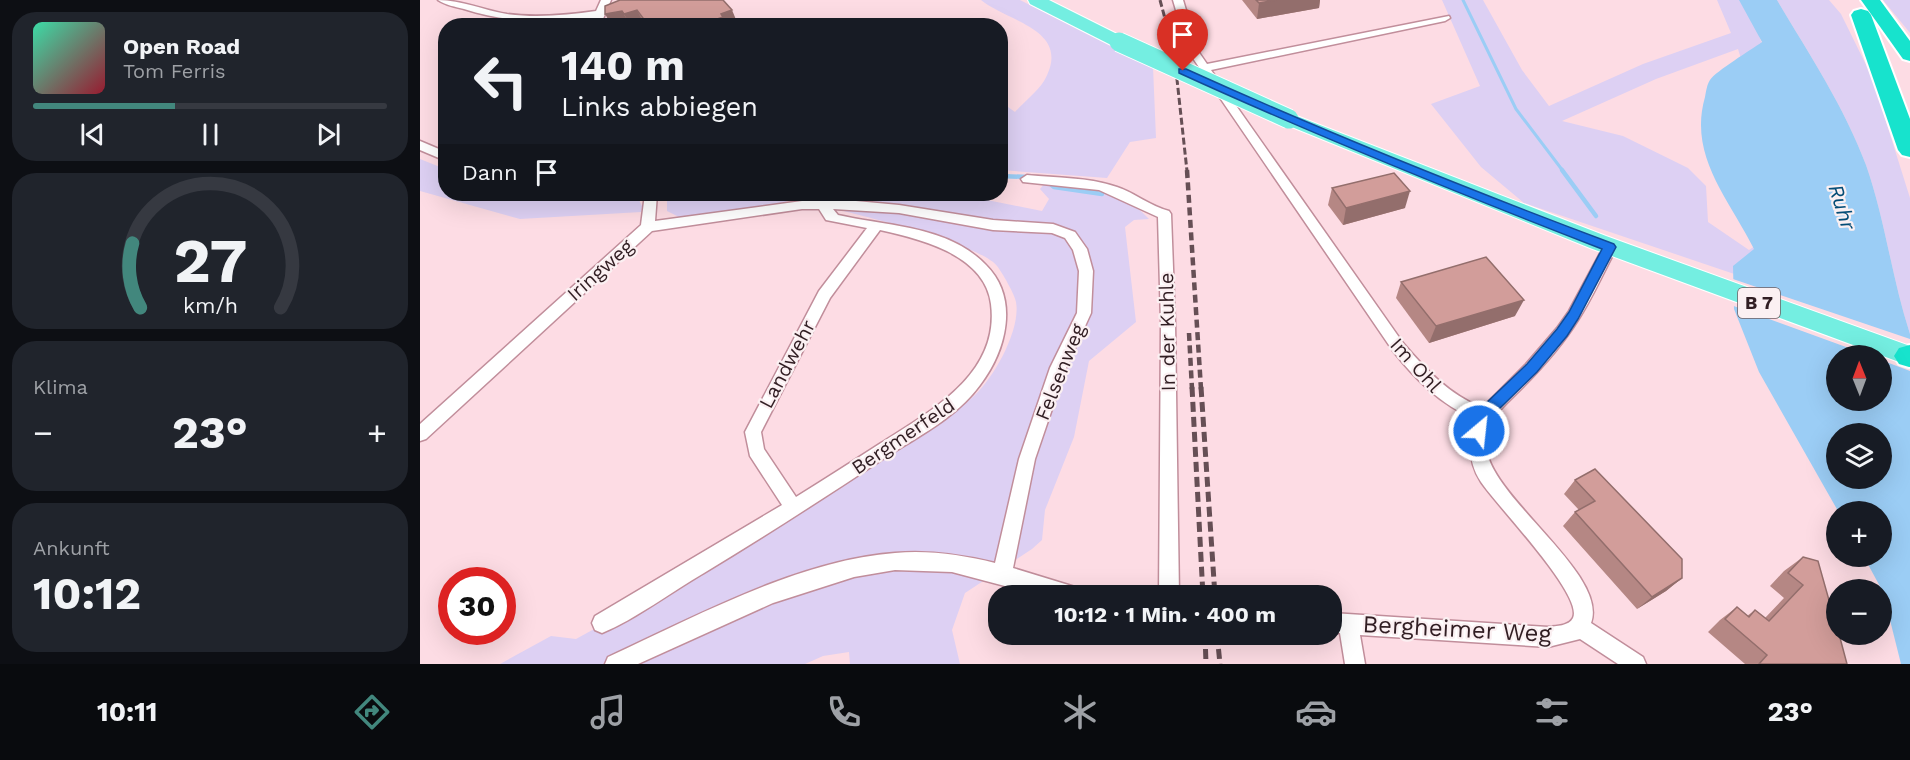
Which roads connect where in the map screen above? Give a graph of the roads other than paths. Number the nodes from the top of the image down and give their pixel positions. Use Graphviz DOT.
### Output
graph roads {
  1 [pos="443,0"];
  2 [pos="606,0"];
  3 [pos="1036,0"];
  4 [pos="1178,0"];
  5 [pos="1860,5"];
  6 [pos="598,14"];
  7 [pos="597,18"];
  8 [pos="1445,18"];
  9 [pos="1910,55"];
  10 [pos="1204,68"];
  11 [pos="1910,94"];
  12 [pos="420,145"];
  13 [pos="1910,150"];
  14 [pos="438,153"];
  15 [pos="1027,179"];
  16 [pos="650,201"];
  17 [pos="825,204"];
  18 [pos="877,225"];
  19 [pos="648,227"];
  20 [pos="1610,247"];
  21 [pos="1910,356"];
  22 [pos="1484,416"];
  23 [pos="420,434"];
  24 [pos="794,509"];
  25 [pos="1002,575"];
  26 [pos="1037,585"];
  27 [pos="1169,585"];
  28 [pos="602,623"];
  29 [pos="1342,623"];
  30 [pos="1579,626"];
  31 [pos="1342,628"];
  32 [pos="615,664"];
  33 [pos="1355,664"];
  34 [pos="1636,664"];
  1 -- 6 [label="street"];
  2 -- 6 [label="street"];
  3 -- 20 [label="main road, B 7, bridge"];
  4 -- 10 [label="street, Im Ohl"];
  5 -- 9 [label="highway"];
  5 -- 11 [label="highway"];
  5 -- 13 [label="highway"];
  6 -- 7 [label="street"];
  8 -- 10 [label="street"];
  10 -- 22 [label="street, Im Ohl"];
  12 -- 14 [label="street"];
  15 -- 27 [label="street, In der Kuhle"];
  16 -- 19 [label="street"];
  17 -- 18 [label="street, Bergmerfeld"];
  17 -- 19 [label="street, Iringweg"];
  17 -- 25 [label="street, Felsenweg"];
  18 -- 24 [label="street, Landwehr"];
  18 -- 24 [label="street, Bergmerfeld"];
  19 -- 23 [label="street, Iringweg"];
  20 -- 21 [label="main road, B 7"];
  20 -- 22 [label="street"];
  22 -- 30 [label="street"];
  24 -- 28 [label="street, Bergmerfeld"];
  25 -- 26 [label="street"];
  25 -- 32 [label="street"];
  29 -- 30 [label="street, Bergheimer Weg"];
  30 -- 34 [label="street"];
  31 -- 33 [label="street"];
}
